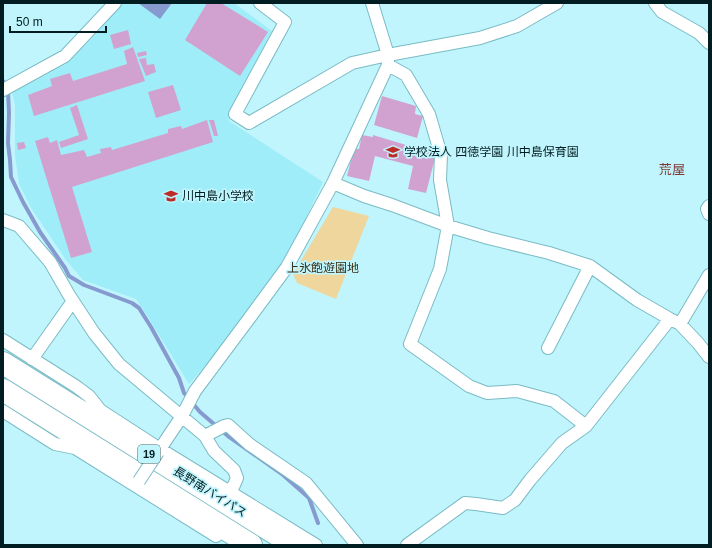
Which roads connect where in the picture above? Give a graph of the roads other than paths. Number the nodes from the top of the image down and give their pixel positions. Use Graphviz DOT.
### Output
graph roads {
  1 [pos="115,3"];
  2 [pos="260,3"];
  3 [pos="373,3"];
  4 [pos="557,3"];
  5 [pos="655,3"];
  6 [pos="709,43"];
  7 [pos="388,60"];
  8 [pos="8,87"];
  9 [pos="333,183"];
  10 [pos="709,206"];
  11 [pos="709,214"];
  12 [pos="3,220"];
  13 [pos="448,226"];
  14 [pos="590,266"];
  15 [pos="709,277"];
  16 [pos="73,301"];
  17 [pos="675,322"];
  18 [pos="3,340"];
  19 [pos="548,348"];
  20 [pos="709,357"];
  21 [pos="32,359"];
  22 [pos="3,363"];
  23 [pos="3,390"];
  24 [pos="3,411"];
  25 [pos="184,412"];
  26 [pos="586,426"];
  27 [pos="208,434"];
  28 [pos="159,450"];
  29 [pos="137,483"];
  30 [pos="230,492"];
  31 [pos="230,545"];
  32 [pos="251,545"];
  33 [pos="294,545"];
  34 [pos="316,545"];
  35 [pos="357,545"];
  36 [pos="408,545"];
  1 -- 8 [label="street"];
  2 -- 7 [label="street"];
  3 -- 7 [label="street"];
  4 -- 7 [label="street"];
  5 -- 6 [label="street"];
  7 -- 9 [label="street"];
  7 -- 13 [label="street"];
  9 -- 13 [label="street"];
  9 -- 25 [label="street"];
  10 -- 11 [label="street"];
  12 -- 16 [label="street"];
  13 -- 14 [label="street"];
  13 -- 26 [label="street"];
  14 -- 17 [label="street"];
  14 -- 19 [label="street"];
  15 -- 17 [label="street"];
  16 -- 21 [label="street"];
  16 -- 25 [label="street"];
  17 -- 20 [label="street"];
  17 -- 26 [label="street"];
  18 -- 21 [label="street"];
  21 -- 28 [label="street"];
  22 -- 33 [label="highway, 長野南バイパス / 19"];
  23 -- 32 [label="highway, 長野南バイパス / 19"];
  24 -- 29 [label="street"];
  25 -- 27 [label="street"];
  25 -- 28 [label="street"];
  26 -- 36 [label="street"];
  27 -- 30 [label="street"];
  27 -- 35 [label="street"];
  28 -- 29 [label="street, bridge"];
  28 -- 30 [label="street"];
  29 -- 31 [label="street"];
  30 -- 34 [label="street"];
}
